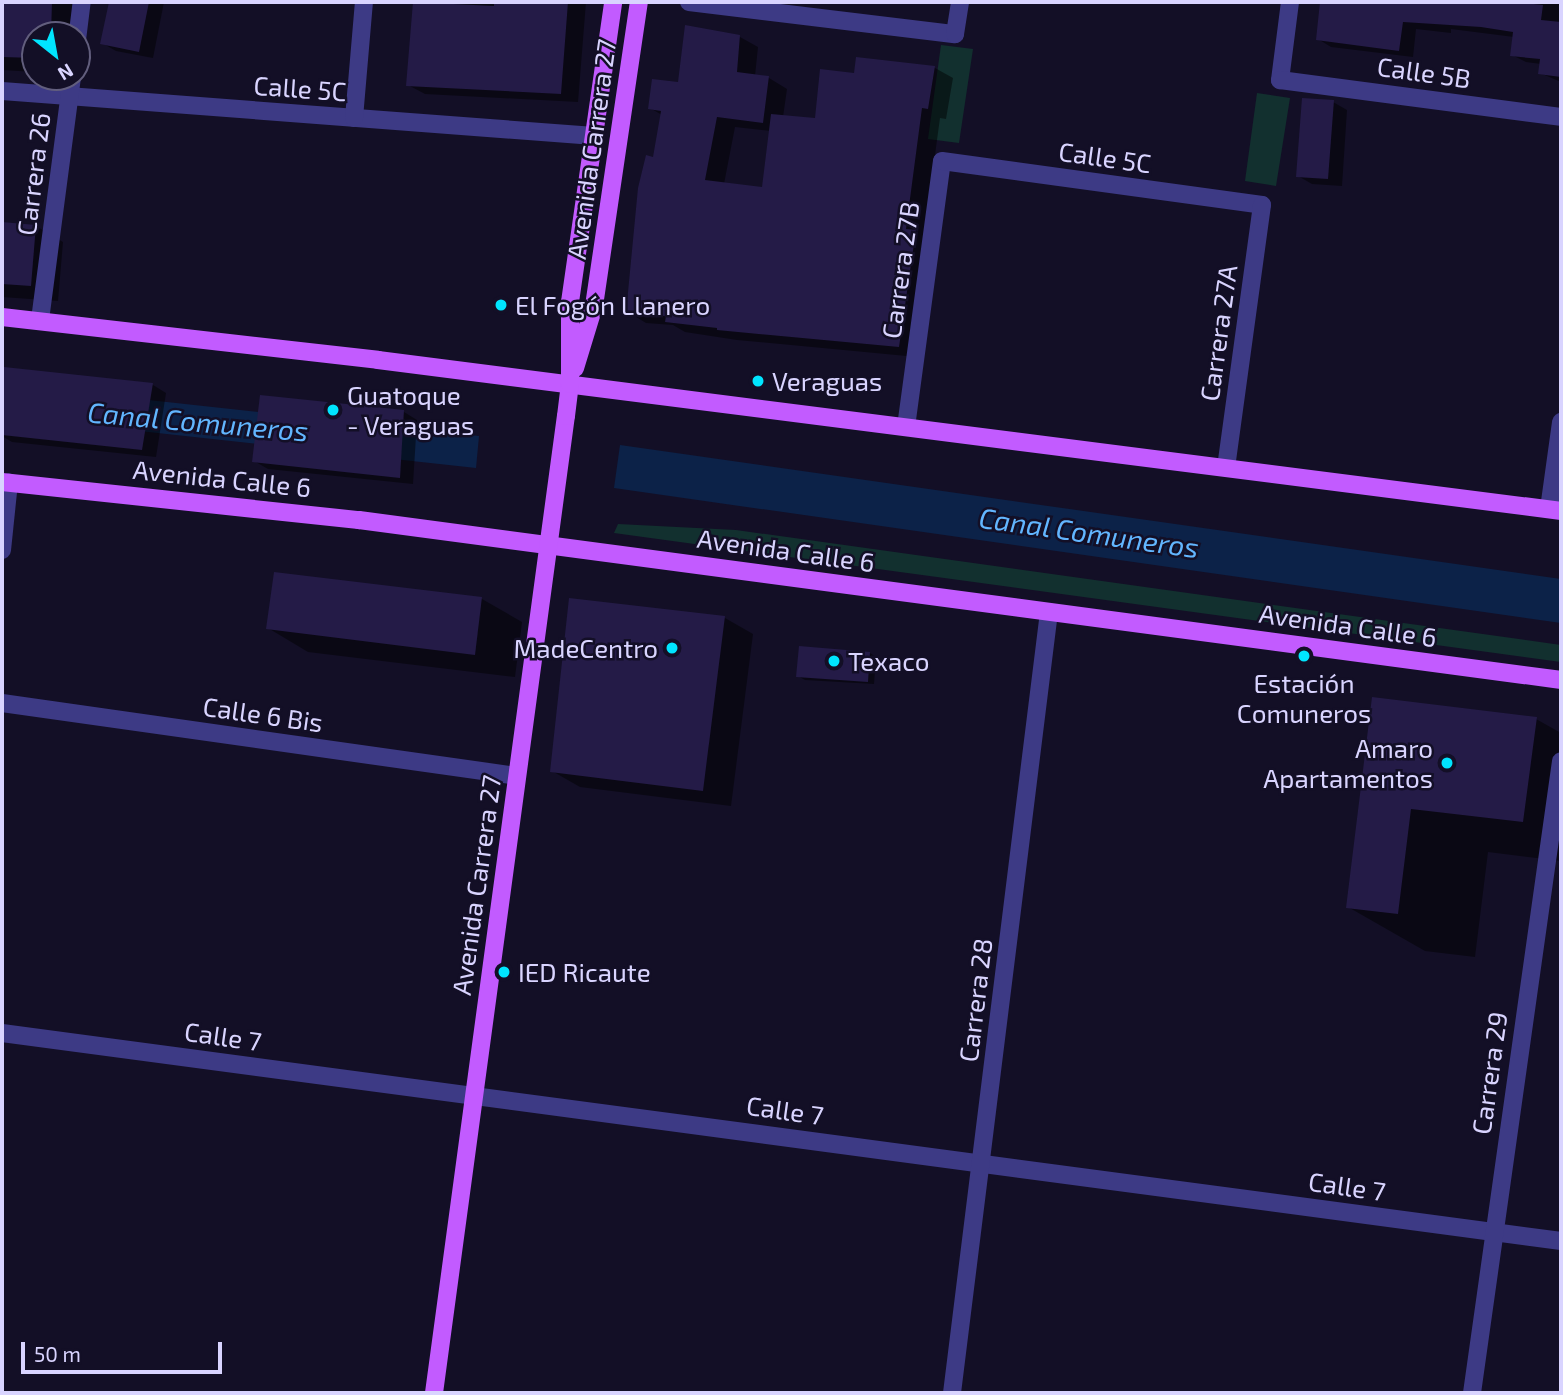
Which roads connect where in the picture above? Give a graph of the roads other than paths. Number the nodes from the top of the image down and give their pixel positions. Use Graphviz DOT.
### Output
graph roads {
  1 [pos="82,2"];
  2 [pos="364,2"];
  3 [pos="613,2"];
  4 [pos="639,2"];
  5 [pos="689,2"];
  6 [pos="960,2"];
  7 [pos="1290,2"];
  8 [pos="80,21"];
  9 [pos="2,91"];
  10 [pos="71,91"];
  11 [pos="70,96"];
  12 [pos="1561,117"];
  13 [pos="354,118"];
  14 [pos="594,136"];
  15 [pos="942,160"];
  16 [pos="1262,205"];
  17 [pos="2,317"];
  18 [pos="40,320"];
  19 [pos="570,384"];
  20 [pos="1561,422"];
  21 [pos="906,427"];
  22 [pos="1226,468"];
  23 [pos="5,482"];
  24 [pos="1555,510"];
  25 [pos="548,545"];
  26 [pos="2,550"];
  27 [pos="1049,612"];
  28 [pos="1561,681"];
  29 [pos="2,703"];
  30 [pos="1561,761"];
  31 [pos="517,776"];
  32 [pos="2,1033"];
  33 [pos="474,1095"];
  34 [pos="982,1163"];
  35 [pos="1493,1232"];
  36 [pos="1561,1241"];
  37 [pos="434,1393"];
  38 [pos="952,1393"];
  39 [pos="1472,1393"];
  1 -- 8 [label="street"];
  2 -- 13 [label="street"];
  3 -- 14 [label="main road, Avenida Carrera 27"];
  4 -- 19 [label="main road, Avenida Carrera 27"];
  5 -- 6 [label="street"];
  7 -- 12 [label="street, Calle 5B"];
  9 -- 11 [label="street, Calle 5C"];
  10 -- 11 [label="street, Carrera 26"];
  11 -- 13 [label="street, Calle 5C"];
  11 -- 18 [label="street, Carrera 26"];
  13 -- 14 [label="street, Calle 5C"];
  14 -- 19 [label="main road, Avenida Carrera 27"];
  15 -- 16 [label="street, Calle 5C"];
  15 -- 21 [label="street, Carrera 27B"];
  16 -- 22 [label="street, Carrera 27A"];
  17 -- 18 [label="main road"];
  18 -- 19 [label="main road"];
  19 -- 21 [label="main road"];
  19 -- 25 [label="main road, Avenida Carrera 27"];
  20 -- 24 [label="street"];
  21 -- 22 [label="main road"];
  22 -- 24 [label="main road"];
  23 -- 25 [label="main road, Avenida Calle 6"];
  23 -- 26 [label="street"];
  25 -- 27 [label="main road, Avenida Calle 6"];
  25 -- 31 [label="main road, Avenida Carrera 27"];
  27 -- 28 [label="main road, Avenida Calle 6"];
  27 -- 34 [label="street, Carrera 28"];
  29 -- 31 [label="street, Calle 6 Bis"];
  30 -- 35 [label="street, Carrera 29"];
  31 -- 33 [label="main road, Avenida Carrera 27"];
  32 -- 33 [label="street, Calle 7"];
  33 -- 34 [label="street, Calle 7"];
  33 -- 37 [label="main road, Avenida Carrera 27"];
  34 -- 35 [label="street, Calle 7"];
  34 -- 38 [label="street, Carrera 28"];
  35 -- 36 [label="street, Calle 7"];
  35 -- 39 [label="street, Carrera 29"];
}
